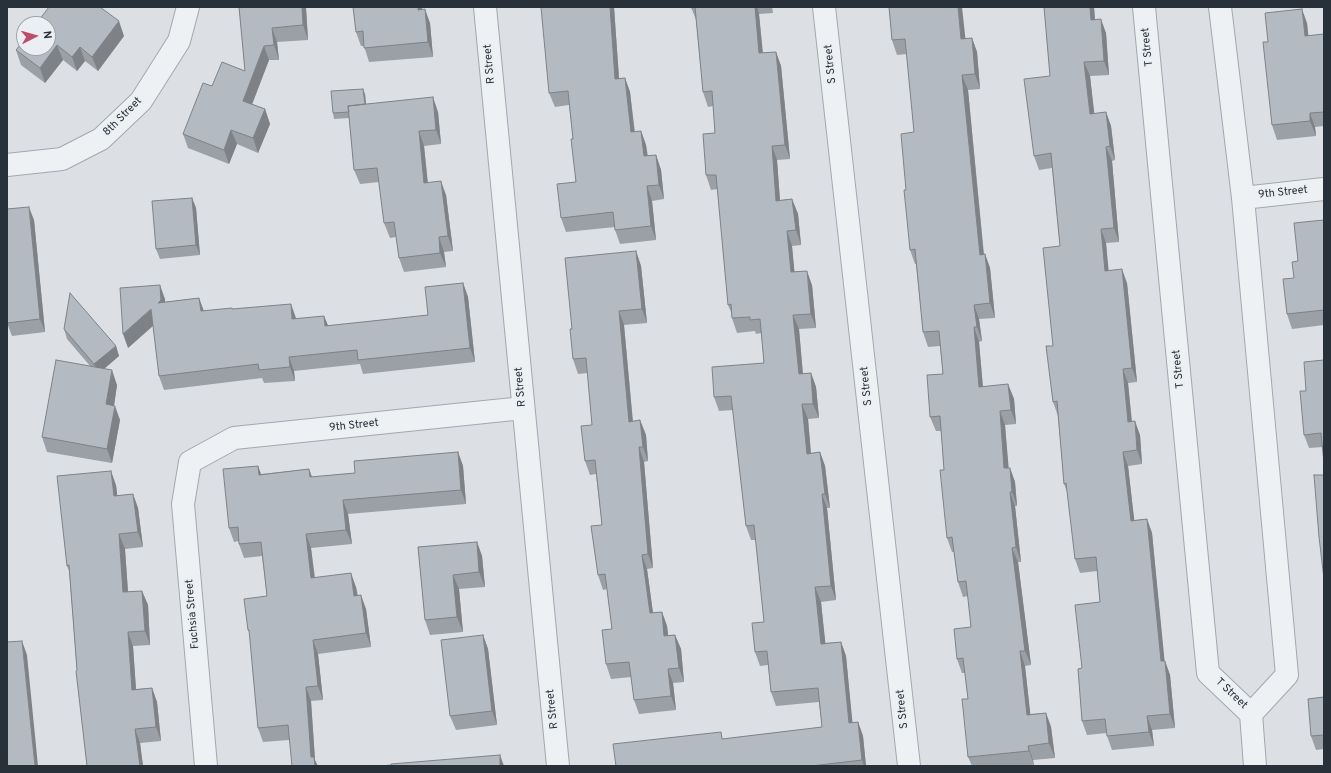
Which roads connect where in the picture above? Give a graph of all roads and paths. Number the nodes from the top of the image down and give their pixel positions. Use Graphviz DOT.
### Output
graph roads {
  1 [pos="188,7"];
  2 [pos="485,7"];
  3 [pos="824,7"];
  4 [pos="1144,7"];
  5 [pos="1220,7"];
  6 [pos="7,166"];
  7 [pos="1324,189"];
  8 [pos="1243,198"];
  9 [pos="523,408"];
  10 [pos="190,462"];
  11 [pos="1251,714"];
  12 [pos="206,766"];
  13 [pos="558,766"];
  14 [pos="909,766"];
  15 [pos="1255,766"];
  1 -- 6 [label="street, 8th Street"];
  2 -- 9 [label="street, R Street"];
  3 -- 14 [label="street, S Street"];
  4 -- 11 [label="street, T Street"];
  5 -- 8 [label="street, T Street"];
  7 -- 8 [label="street, 9th Street"];
  8 -- 11 [label="street, T Street"];
  9 -- 10 [label="street, 9th Street"];
  9 -- 13 [label="street, R Street"];
  10 -- 12 [label="street, Fuchsia Street"];
  11 -- 15 [label="street, T Street"];
}
